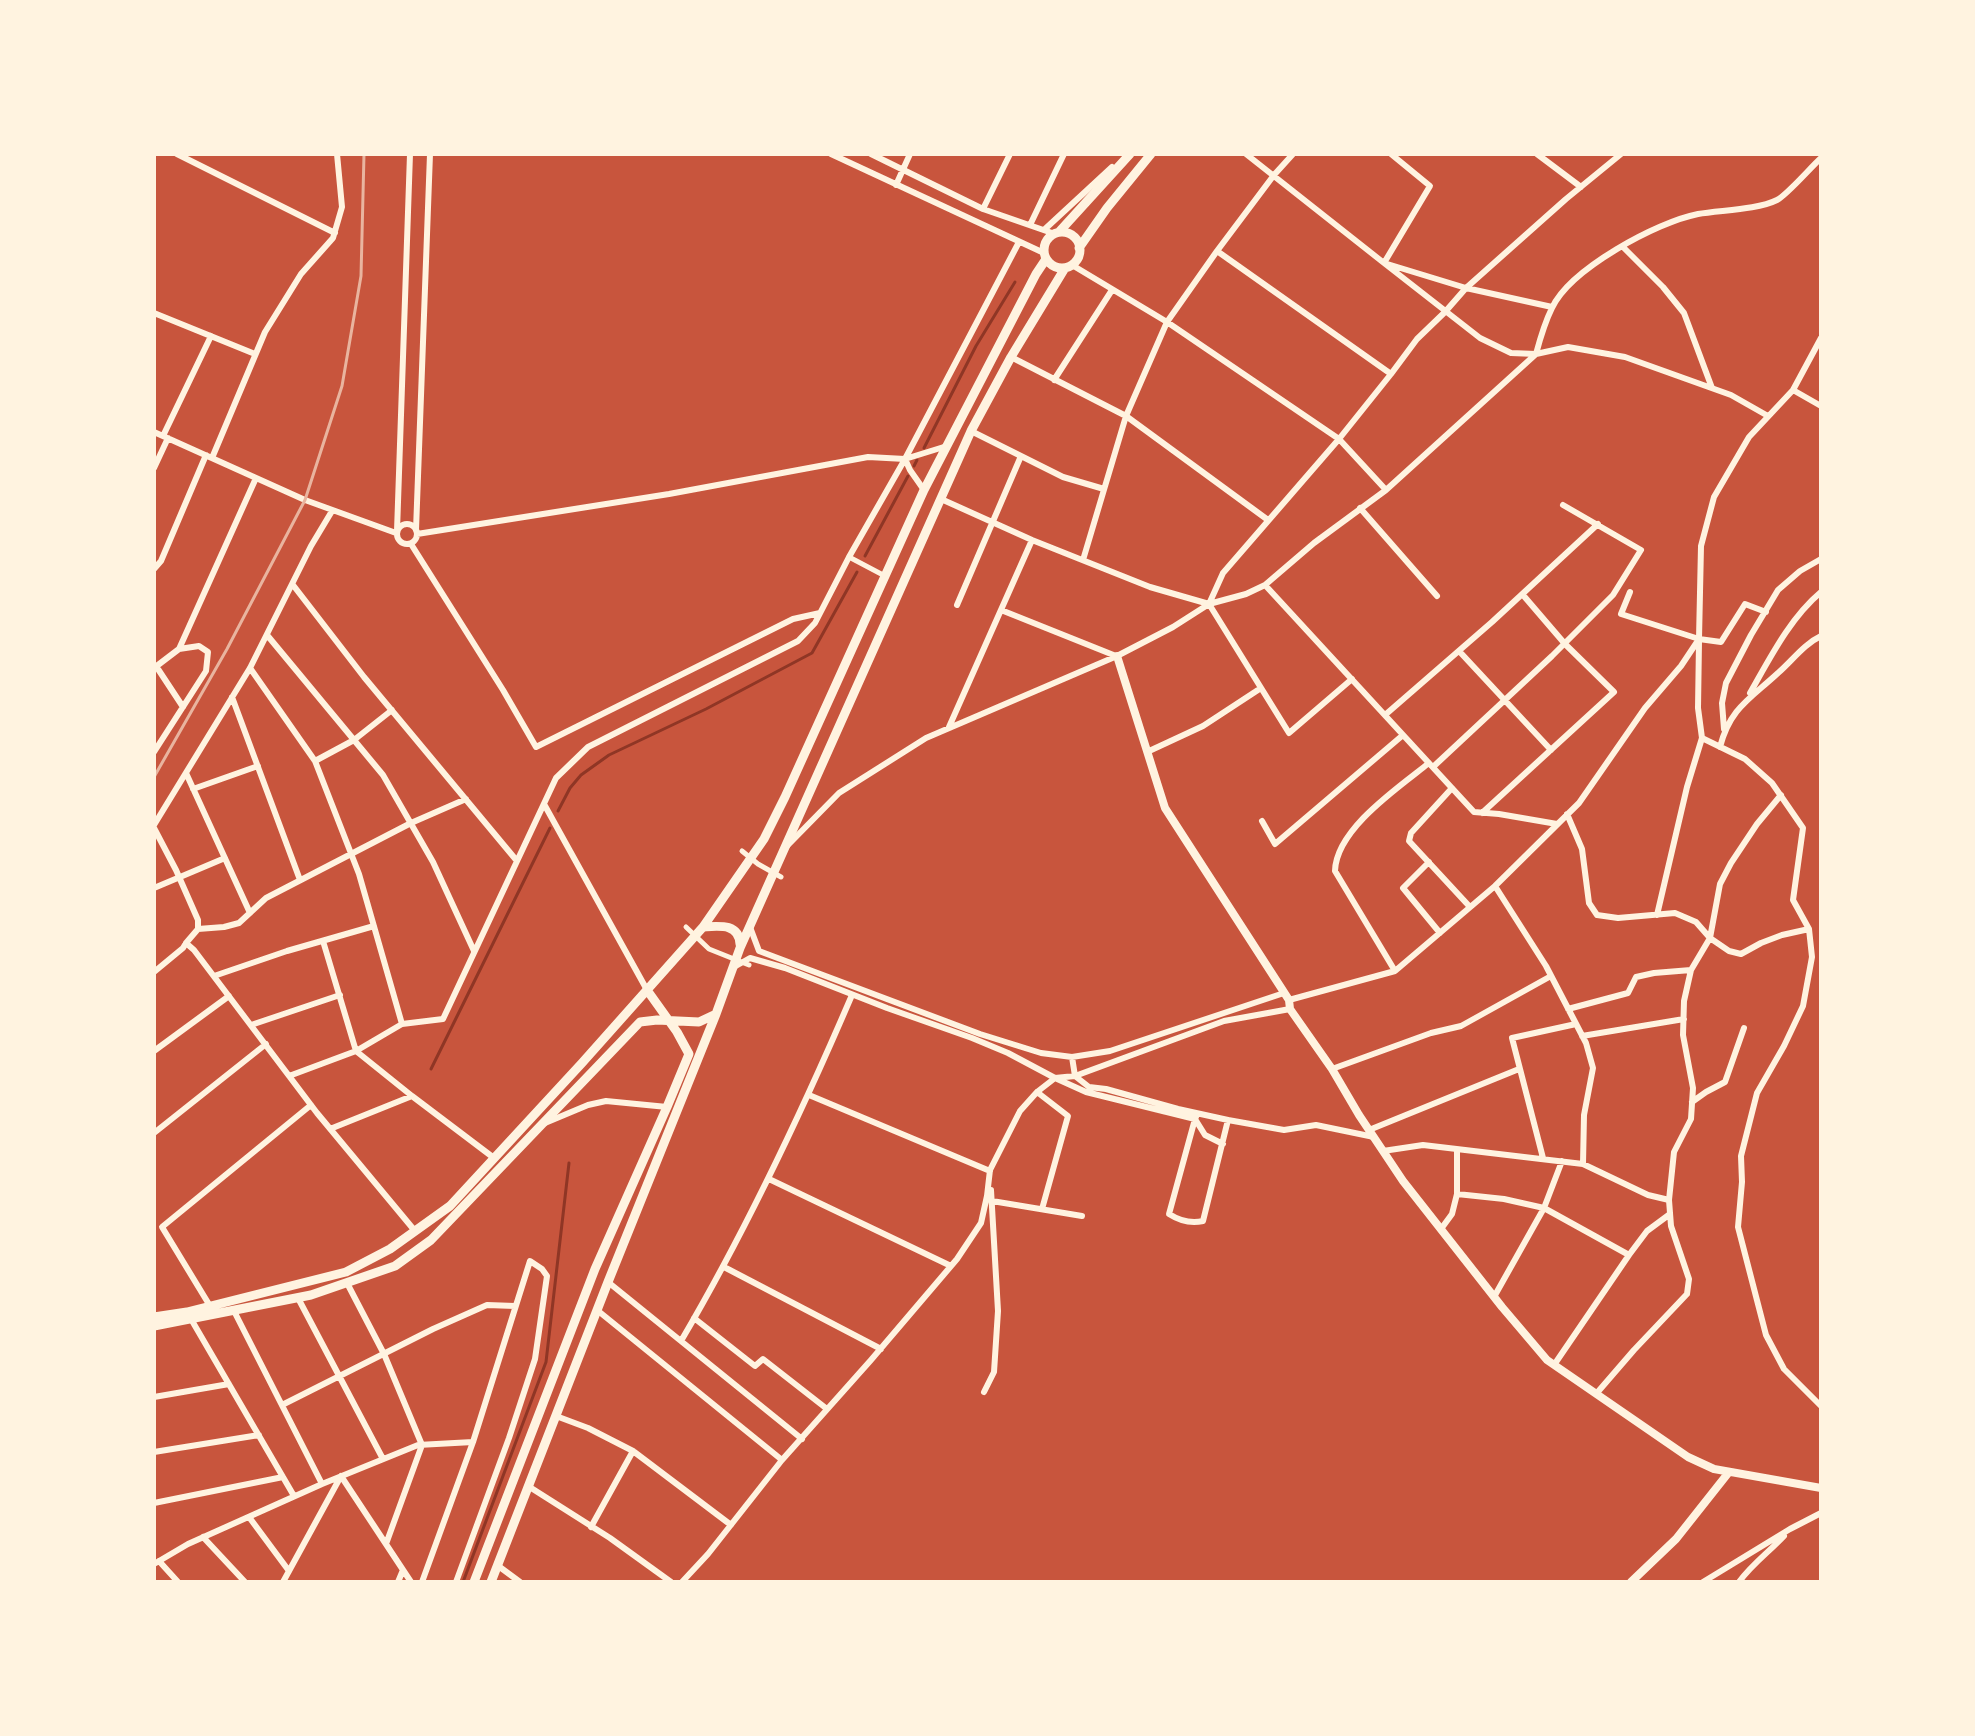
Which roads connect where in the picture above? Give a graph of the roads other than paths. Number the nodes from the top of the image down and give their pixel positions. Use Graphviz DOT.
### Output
graph roads {
  1 [pos="177,154"];
  2 [pos="337,154"];
  3 [pos="410,154"];
  4 [pos="430,154"];
  5 [pos="831,154"];
  6 [pos="871,154"];
  7 [pos="910,154"];
  8 [pos="1010,154"];
  9 [pos="1064,154"];
  10 [pos="1128,154"];
  11 [pos="1151,154"];
  12 [pos="1246,154"];
  13 [pos="1293,154"];
  14 [pos="1391,154"];
  15 [pos="1537,154"];
  16 [pos="1621,154"];
  17 [pos="1821,158"];
  18 [pos="903,169"];
  19 [pos="1274,175"];
  20 [pos="896,185"];
  21 [pos="1581,187"];
  22 [pos="983,209"];
  23 [pos="1030,225"];
  24 [pos="1053,232"];
  25 [pos="335,233"];
  26 [pos="1019,242"];
  27 [pos="1623,247"];
  28 [pos="1079,248"];
  29 [pos="1217,251"];
  30 [pos="1045,256"];
  31 [pos="1384,263"];
  32 [pos="1068,266"];
  33 [pos="1466,288"];
  34 [pos="1112,290"];
  35 [pos="1552,307"];
  36 [pos="1445,312"];
  37 [pos="156,314"];
  38 [pos="1167,322"];
  39 [pos="154,325"];
  40 [pos="211,336"];
  41 [pos="1821,338"];
  42 [pos="255,354"];
  43 [pos="1536,354"];
  44 [pos="1011,357"];
  45 [pos="1391,374"];
  46 [pos="1054,380"];
  47 [pos="1712,388"];
  48 [pos="1793,390"];
  49 [pos="1821,406"];
  50 [pos="1126,416"];
  51 [pos="1768,416"];
  52 [pos="971,431"];
  53 [pos="154,432"];
  54 [pos="166,437"];
  55 [pos="1339,439"];
  56 [pos="947,446"];
  57 [pos="209,456"];
  58 [pos="1021,456"];
  59 [pos="905,459"];
  60 [pos="154,468"];
  61 [pos="256,478"];
  62 [pos="1104,489"];
  63 [pos="924,490"];
  64 [pos="1386,490"];
  65 [pos="941,499"];
  66 [pos="1563,505"];
  67 [pos="1360,508"];
  68 [pos="332,511"];
  69 [pos="1268,520"];
  70 [pos="993,522"];
  71 [pos="1598,524"];
  72 [pos="397,532"];
  73 [pos="416,532"];
  74 [pos="1032,540"];
  75 [pos="411,544"];
  76 [pos="849,557"];
  77 [pos="1821,559"];
  78 [pos="1083,560"];
  79 [pos="154,569"];
  80 [pos="885,576"];
  81 [pos="293,585"];
  82 [pos="1265,585"];
  83 [pos="1630,592"];
  84 [pos="1821,592"];
  85 [pos="1523,595"];
  86 [pos="1437,596"];
  87 [pos="1209,604"];
  88 [pos="957,605"];
  89 [pos="1001,610"];
  90 [pos="1766,612"];
  91 [pos="820,613"];
  92 [pos="267,635"];
  93 [pos="1821,636"];
  94 [pos="1699,639"];
  95 [pos="1565,644"];
  96 [pos="179,649"];
  97 [pos="1459,651"];
  98 [pos="1117,656"];
  99 [pos="155,667"];
  100 [pos="250,668"];
  101 [pos="1352,679"];
  102 [pos="1261,688"];
  103 [pos="232,697"];
  104 [pos="1748,697"];
  105 [pos="1504,701"];
  106 [pos="183,707"];
  107 [pos="392,710"];
  108 [pos="1385,715"];
  109 [pos="949,727"];
  110 [pos="1724,729"];
  111 [pos="1403,735"];
  112 [pos="1702,738"];
  113 [pos="354,740"];
  114 [pos="1720,747"];
  115 [pos="1551,750"];
  116 [pos="154,752"];
  117 [pos="1147,752"];
  118 [pos="315,761"];
  119 [pos="1431,765"];
  120 [pos="258,766"];
  121 [pos="186,773"];
  122 [pos="1452,788"];
  123 [pos="193,789"];
  124 [pos="1781,795"];
  125 [pos="466,799"];
  126 [pos="544,804"];
  127 [pos="1482,813"];
  128 [pos="1567,814"];
  129 [pos="1262,821"];
  130 [pos="411,823"];
  131 [pos="1557,824"];
  132 [pos="154,827"];
  133 [pos="785,849"];
  134 [pos="351,854"];
  135 [pos="746,855"];
  136 [pos="225,858"];
  137 [pos="517,861"];
  138 [pos="1429,862"];
  139 [pos="778,875"];
  140 [pos="179,877"];
  141 [pos="300,880"];
  142 [pos="1495,886"];
  143 [pos="154,888"];
  144 [pos="1470,907"];
  145 [pos="250,913"];
  146 [pos="1657,915"];
  147 [pos="374,926"];
  148 [pos="686,927"];
  149 [pos="703,927"];
  150 [pos="750,927"];
  151 [pos="198,929"];
  152 [pos="1809,929"];
  153 [pos="1440,933"];
  154 [pos="695,935"];
  155 [pos="1710,938"];
  156 [pos="323,941"];
  157 [pos="186,943"];
  158 [pos="740,948"];
  159 [pos="474,952"];
  160 [pos="740,964"];
  161 [pos="1691,970"];
  162 [pos="1395,971"];
  163 [pos="154,972"];
  164 [pos="214,976"];
  165 [pos="1551,976"];
  166 [pos="647,990"];
  167 [pos="340,995"];
  168 [pos="852,995"];
  169 [pos="229,996"];
  170 [pos="1288,1001"];
  171 [pos="1568,1009"];
  172 [pos="716,1014"];
  173 [pos="1684,1019"];
  174 [pos="669,1021"];
  175 [pos="402,1024"];
  176 [pos="1576,1024"];
  177 [pos="251,1025"];
  178 [pos="1744,1028"];
  179 [pos="1582,1036"];
  180 [pos="266,1044"];
  181 [pos="154,1051"];
  182 [pos="356,1051"];
  183 [pos="1041,1053"];
  184 [pos="1072,1057"];
  185 [pos="1332,1069"];
  186 [pos="1519,1069"];
  187 [pos="1037,1070"];
  188 [pos="289,1076"];
  189 [pos="1075,1076"];
  190 [pos="1055,1078"];
  191 [pos="1037,1092"];
  192 [pos="809,1095"];
  193 [pos="412,1096"];
  194 [pos="1692,1102"];
  195 [pos="311,1105"];
  196 [pos="667,1107"];
  197 [pos="1196,1116"];
  198 [pos="1228,1120"];
  199 [pos="542,1125"];
  200 [pos="330,1129"];
  201 [pos="154,1133"];
  202 [pos="1371,1134"];
  203 [pos="1223,1144"];
  204 [pos="1457,1149"];
  205 [pos="1383,1151"];
  206 [pos="494,1158"];
  207 [pos="1543,1158"];
  208 [pos="1562,1161"];
  209 [pos="1583,1164"];
  210 [pos="990,1170"];
  211 [pos="769,1179"];
  212 [pos="1457,1194"];
  213 [pos="1669,1200"];
  214 [pos="992,1201"];
  215 [pos="1544,1208"];
  216 [pos="1042,1209"];
  217 [pos="1670,1214"];
  218 [pos="1082,1216"];
  219 [pos="1441,1229"];
  220 [pos="415,1231"];
  221 [pos="1629,1255"];
  222 [pos="951,1266"];
  223 [pos="724,1267"];
  224 [pos="608,1282"];
  225 [pos="347,1283"];
  226 [pos="1494,1297"];
  227 [pos="298,1298"];
  228 [pos="210,1306"];
  229 [pos="515,1306"];
  230 [pos="597,1310"];
  231 [pos="234,1311"];
  232 [pos="154,1317"];
  233 [pos="694,1318"];
  234 [pos="191,1319"];
  235 [pos="154,1326"];
  236 [pos="681,1341"];
  237 [pos="881,1349"];
  238 [pos="384,1354"];
  239 [pos="1554,1365"];
  240 [pos="338,1377"];
  241 [pos="229,1384"];
  242 [pos="984,1392"];
  243 [pos="1596,1394"];
  244 [pos="154,1397"];
  245 [pos="282,1405"];
  246 [pos="1821,1406"];
  247 [pos="827,1409"];
  248 [pos="556,1416"];
  249 [pos="259,1435"];
  250 [pos="802,1439"];
  251 [pos="473,1442"];
  252 [pos="422,1445"];
  253 [pos="633,1451"];
  254 [pos="154,1452"];
  255 [pos="383,1459"];
  256 [pos="782,1460"];
  257 [pos="1729,1472"];
  258 [pos="341,1476"];
  259 [pos="283,1477"];
  260 [pos="322,1484"];
  261 [pos="528,1486"];
  262 [pos="1821,1488"];
  263 [pos="294,1496"];
  264 [pos="154,1503"];
  265 [pos="1821,1513"];
  266 [pos="249,1517"];
  267 [pos="731,1525"];
  268 [pos="591,1527"];
  269 [pos="1790,1529"];
  270 [pos="203,1537"];
  271 [pos="386,1544"];
  272 [pos="156,1562"];
  273 [pos="497,1565"];
  274 [pos="403,1570"];
  275 [pos="289,1571"];
  276 [pos="178,1582"];
  277 [pos="245,1582"];
  278 [pos="283,1582"];
  279 [pos="398,1582"];
  280 [pos="411,1582"];
  281 [pos="422,1582"];
  282 [pos="456,1582"];
  283 [pos="474,1582"];
  284 [pos="491,1582"];
  285 [pos="520,1582"];
  286 [pos="671,1582"];
  287 [pos="682,1582"];
  288 [pos="1631,1582"];
  289 [pos="1703,1582"];
  290 [pos="1739,1582"];
  1 -- 25 [label="street"];
  2 -- 25 [label="street"];
  3 -- 72 [label="street"];
  4 -- 73 [label="street"];
  5 -- 20 [label="street"];
  6 -- 18 [label="street"];
  7 -- 18 [label="street"];
  8 -- 22 [label="street"];
  9 -- 23 [label="street"];
  10 -- 24 [label="main road"];
  11 -- 28 [label="main road"];
  12 -- 19 [label="street"];
  13 -- 19 [label="street"];
  14 -- 31 [label="street"];
  15 -- 21 [label="street"];
  16 -- 21 [label="street"];
  17 -- 27 [label="street"];
  18 -- 20 [label="street"];
  18 -- 22 [label="street"];
  19 -- 29 [label="street"];
  19 -- 31 [label="street"];
  20 -- 26 [label="street"];
  21 -- 33 [label="street"];
  22 -- 23 [label="street"];
  23 -- 24 [label="street"];
  24 -- 28 [label="main road"];
  24 -- 30 [label="main road"];
  25 -- 42 [label="street"];
  26 -- 30 [label="street"];
  26 -- 59 [label="street"];
  27 -- 35 [label="street"];
  27 -- 47 [label="street"];
  28 -- 32 [label="main road"];
  29 -- 38 [label="street"];
  29 -- 45 [label="street"];
  30 -- 32 [label="main road"];
  30 -- 56 [label="main road"];
  31 -- 33 [label="street"];
  31 -- 36 [label="street"];
  32 -- 34 [label="street"];
  32 -- 44 [label="main road"];
  33 -- 35 [label="street"];
  33 -- 36 [label="street"];
  34 -- 38 [label="street"];
  34 -- 46 [label="street"];
  35 -- 43 [label="street"];
  36 -- 43 [label="street"];
  36 -- 45 [label="street"];
  37 -- 39 [label="street"];
  37 -- 40 [label="street"];
  38 -- 50 [label="street"];
  38 -- 55 [label="street"];
  40 -- 42 [label="street"];
  40 -- 54 [label="street"];
  41 -- 48 [label="street"];
  42 -- 57 [label="street"];
  43 -- 47 [label="street"];
  43 -- 64 [label="street"];
  44 -- 46 [label="street"];
  44 -- 52 [label="main road"];
  45 -- 55 [label="street"];
  46 -- 50 [label="street"];
  47 -- 51 [label="street"];
  48 -- 49 [label="street"];
  48 -- 51 [label="street"];
  50 -- 62 [label="street"];
  50 -- 69 [label="street"];
  51 -- 94 [label="street"];
  52 -- 58 [label="street"];
  52 -- 65 [label="main road"];
  53 -- 54 [label="street"];
  54 -- 57 [label="street"];
  54 -- 60 [label="street"];
  55 -- 64 [label="street"];
  55 -- 69 [label="street"];
  56 -- 59 [label="street"];
  56 -- 63 [label="main road"];
  57 -- 61 [label="street"];
  57 -- 79 [label="street"];
  58 -- 62 [label="street"];
  58 -- 70 [label="street"];
  59 -- 63 [label="street"];
  59 -- 73 [label="street"];
  59 -- 76 [label="street"];
  61 -- 68 [label="street"];
  61 -- 96 [label="street"];
  62 -- 78 [label="street"];
  63 -- 80 [label="main road"];
  64 -- 67 [label="street"];
  65 -- 70 [label="street"];
  65 -- 133 [label="main road"];
  66 -- 71 [label="street"];
  67 -- 82 [label="street"];
  67 -- 86 [label="street"];
  68 -- 72 [label="street"];
  68 -- 81 [label="street"];
  69 -- 87 [label="street"];
  70 -- 74 [label="street"];
  70 -- 88 [label="street"];
  71 -- 85 [label="street"];
  71 -- 95 [label="street"];
  72 -- 73 [label="street"];
  72 -- 75 [label="street"];
  73 -- 75 [label="street"];
  74 -- 78 [label="street"];
  74 -- 89 [label="street"];
  75 -- 91 [label="street"];
  76 -- 80 [label="street"];
  76 -- 91 [label="street"];
  77 -- 90 [label="street"];
  78 -- 87 [label="street"];
  80 -- 135 [label="main road"];
  81 -- 92 [label="street"];
  81 -- 107 [label="street"];
  82 -- 87 [label="street"];
  82 -- 101 [label="street"];
  83 -- 94 [label="street"];
  84 -- 104 [label="street"];
  85 -- 95 [label="street"];
  85 -- 97 [label="street"];
  87 -- 98 [label="street"];
  87 -- 102 [label="street"];
  89 -- 98 [label="street"];
  89 -- 109 [label="street"];
  90 -- 94 [label="street"];
  90 -- 110 [label="street"];
  91 -- 126 [label="street"];
  92 -- 100 [label="street"];
  92 -- 113 [label="street"];
  93 -- 104 [label="street"];
  94 -- 112 [label="street"];
  94 -- 128 [label="street"];
  95 -- 105 [label="street"];
  95 -- 115 [label="street"];
  96 -- 99 [label="street"];
  96 -- 106 [label="street"];
  97 -- 105 [label="street"];
  97 -- 108 [label="street"];
  98 -- 109 [label="street"];
  98 -- 117 [label="street"];
  99 -- 106 [label="street"];
  100 -- 103 [label="street"];
  100 -- 118 [label="street"];
  101 -- 102 [label="street"];
  101 -- 108 [label="street"];
  102 -- 117 [label="street"];
  103 -- 120 [label="street"];
  103 -- 121 [label="street"];
  104 -- 110 [label="street"];
  105 -- 115 [label="street"];
  105 -- 119 [label="street"];
  106 -- 116 [label="street"];
  107 -- 113 [label="street"];
  107 -- 125 [label="street"];
  108 -- 111 [label="street"];
  109 -- 133 [label="street"];
  110 -- 114 [label="street"];
  111 -- 119 [label="street"];
  111 -- 129 [label="street"];
  112 -- 114 [label="street"];
  112 -- 146 [label="street"];
  113 -- 118 [label="street"];
  113 -- 130 [label="street"];
  114 -- 124 [label="street"];
  115 -- 127 [label="street"];
  117 -- 170 [label="street"];
  118 -- 134 [label="street"];
  119 -- 122 [label="street"];
  119 -- 162 [label="street"];
  120 -- 123 [label="street"];
  120 -- 141 [label="street"];
  121 -- 123 [label="street"];
  121 -- 132 [label="street"];
  122 -- 127 [label="street"];
  122 -- 138 [label="street"];
  123 -- 136 [label="street"];
  124 -- 152 [label="street"];
  124 -- 155 [label="street"];
  125 -- 130 [label="street"];
  125 -- 137 [label="street"];
  126 -- 137 [label="street"];
  126 -- 166 [label="street"];
  127 -- 131 [label="street"];
  128 -- 131 [label="street"];
  128 -- 146 [label="street"];
  130 -- 134 [label="street"];
  130 -- 159 [label="street"];
  131 -- 142 [label="street"];
  132 -- 140 [label="street"];
  133 -- 139 [label="main road"];
  134 -- 141 [label="street"];
  134 -- 147 [label="street"];
  135 -- 139 [label="street"];
  135 -- 149 [label="main road"];
  136 -- 140 [label="street"];
  136 -- 145 [label="street"];
  137 -- 159 [label="street"];
  138 -- 144 [label="street"];
  138 -- 153 [label="street"];
  139 -- 150 [label="main road"];
  140 -- 143 [label="street"];
  140 -- 151 [label="street"];
  141 -- 145 [label="street"];
  142 -- 144 [label="street"];
  142 -- 165 [label="street"];
  144 -- 153 [label="street"];
  145 -- 151 [label="street"];
  146 -- 155 [label="street"];
  147 -- 156 [label="street"];
  147 -- 175 [label="street"];
  148 -- 154 [label="street"];
  149 -- 154 [label="main road"];
  149 -- 158 [label="main road"];
  150 -- 158 [label="main road"];
  150 -- 183 [label="street"];
  151 -- 157 [label="street"];
  152 -- 155 [label="street"];
  152 -- 246 [label="street"];
  153 -- 162 [label="street"];
  154 -- 160 [label="street"];
  154 -- 166 [label="main road"];
  155 -- 161 [label="street"];
  156 -- 164 [label="street"];
  156 -- 167 [label="street"];
  157 -- 163 [label="street"];
  157 -- 164 [label="street"];
  158 -- 160 [label="main road"];
  159 -- 175 [label="street"];
  160 -- 168 [label="street"];
  160 -- 172 [label="main road"];
  161 -- 171 [label="street"];
  161 -- 173 [label="street"];
  162 -- 170 [label="street"];
  164 -- 169 [label="street"];
  165 -- 171 [label="street"];
  165 -- 185 [label="street"];
  166 -- 174 [label="main road"];
  166 -- 206 [label="main road"];
  167 -- 177 [label="street"];
  167 -- 182 [label="street"];
  168 -- 187 [label="street"];
  168 -- 192 [label="street"];
  169 -- 177 [label="street"];
  169 -- 181 [label="street"];
  170 -- 184 [label="street"];
  170 -- 185 [label="street"];
  170 -- 189 [label="street"];
  171 -- 176 [label="street"];
  172 -- 174 [label="main road"];
  172 -- 224 [label="main road"];
  173 -- 179 [label="street"];
  173 -- 194 [label="street"];
  174 -- 196 [label="main road"];
  174 -- 199 [label="main road"];
  175 -- 182 [label="street"];
  176 -- 179 [label="street"];
  176 -- 186 [label="street"];
  177 -- 180 [label="street"];
  178 -- 194 [label="street"];
  179 -- 209 [label="street"];
  180 -- 188 [label="street"];
  180 -- 201 [label="street"];
  182 -- 188 [label="street"];
  182 -- 193 [label="street"];
  183 -- 184 [label="street"];
  183 -- 187 [label="street"];
  184 -- 189 [label="street"];
  185 -- 202 [label="street"];
  186 -- 202 [label="street"];
  186 -- 207 [label="street"];
  187 -- 190 [label="street"];
  188 -- 195 [label="street"];
  189 -- 190 [label="street"];
  189 -- 197 [label="street"];
  190 -- 191 [label="street"];
  190 -- 197 [label="street"];
  191 -- 210 [label="street"];
  191 -- 216 [label="street"];
  192 -- 210 [label="street"];
  192 -- 211 [label="street"];
  193 -- 200 [label="street"];
  193 -- 206 [label="street"];
  194 -- 213 [label="street"];
  195 -- 200 [label="street"];
  195 -- 228 [label="street"];
  196 -- 199 [label="street"];
  196 -- 283 [label="main road"];
  197 -- 198 [label="street"];
  197 -- 203 [label="street"];
  197 -- 203 [label="street"];
  198 -- 202 [label="street"];
  198 -- 203 [label="street"];
  199 -- 225 [label="main road"];
  200 -- 220 [label="street"];
  202 -- 205 [label="street"];
  204 -- 205 [label="street"];
  204 -- 207 [label="street"];
  204 -- 212 [label="street"];
  205 -- 219 [label="street"];
  206 -- 220 [label="main road"];
  207 -- 208 [label="street"];
  208 -- 209 [label="street"];
  208 -- 215 [label="street"];
  209 -- 213 [label="street"];
  210 -- 214 [label="street"];
  210 -- 222 [label="street"];
  211 -- 222 [label="street"];
  211 -- 223 [label="street"];
  212 -- 215 [label="street"];
  212 -- 219 [label="street"];
  213 -- 217 [label="street"];
  214 -- 216 [label="street"];
  214 -- 242 [label="street"];
  215 -- 221 [label="street"];
  215 -- 226 [label="street"];
  216 -- 218 [label="street"];
  217 -- 221 [label="street"];
  217 -- 243 [label="street"];
  219 -- 226 [label="street"];
  220 -- 228 [label="main road"];
  221 -- 239 [label="street"];
  222 -- 237 [label="street"];
  223 -- 233 [label="street"];
  223 -- 237 [label="street"];
  224 -- 230 [label="main road"];
  224 -- 236 [label="street"];
  225 -- 227 [label="main road"];
  225 -- 238 [label="street"];
  226 -- 239 [label="street"];
  227 -- 231 [label="main road"];
  227 -- 240 [label="street"];
  228 -- 232 [label="main road"];
  229 -- 238 [label="street"];
  229 -- 251 [label="street"];
  229 -- 282 [label="street"];
  230 -- 248 [label="main road"];
  230 -- 256 [label="street"];
  231 -- 234 [label="main road"];
  231 -- 245 [label="street"];
  233 -- 236 [label="street"];
  233 -- 247 [label="street"];
  234 -- 235 [label="main road"];
  234 -- 241 [label="street"];
  236 -- 250 [label="street"];
  237 -- 247 [label="street"];
  238 -- 240 [label="street"];
  238 -- 252 [label="street"];
  239 -- 243 [label="street"];
  240 -- 245 [label="street"];
  240 -- 255 [label="street"];
  241 -- 244 [label="street"];
  241 -- 249 [label="street"];
  243 -- 257 [label="street"];
  245 -- 260 [label="street"];
  247 -- 250 [label="street"];
  248 -- 253 [label="street"];
  248 -- 261 [label="main road"];
  249 -- 254 [label="street"];
  249 -- 259 [label="street"];
  250 -- 256 [label="street"];
  251 -- 252 [label="street"];
  251 -- 281 [label="street"];
  252 -- 255 [label="street"];
  252 -- 271 [label="street"];
  253 -- 267 [label="street"];
  253 -- 268 [label="street"];
  255 -- 258 [label="street"];
  256 -- 267 [label="street"];
  257 -- 262 [label="street"];
  257 -- 288 [label="street"];
  258 -- 260 [label="street"];
  258 -- 271 [label="street"];
  258 -- 275 [label="street"];
  259 -- 263 [label="street"];
  259 -- 264 [label="street"];
  260 -- 263 [label="street"];
  261 -- 268 [label="street"];
  261 -- 273 [label="main road"];
  263 -- 266 [label="street"];
  265 -- 269 [label="street"];
  266 -- 270 [label="street"];
  266 -- 275 [label="street"];
  267 -- 287 [label="street"];
  268 -- 286 [label="street"];
  269 -- 289 [label="street"];
  269 -- 290 [label="street"];
  270 -- 272 [label="street"];
  270 -- 277 [label="street"];
  271 -- 274 [label="street"];
  272 -- 276 [label="street"];
  273 -- 284 [label="main road"];
  273 -- 285 [label="street"];
  274 -- 279 [label="street"];
  274 -- 280 [label="street"];
  275 -- 278 [label="street"];
}
